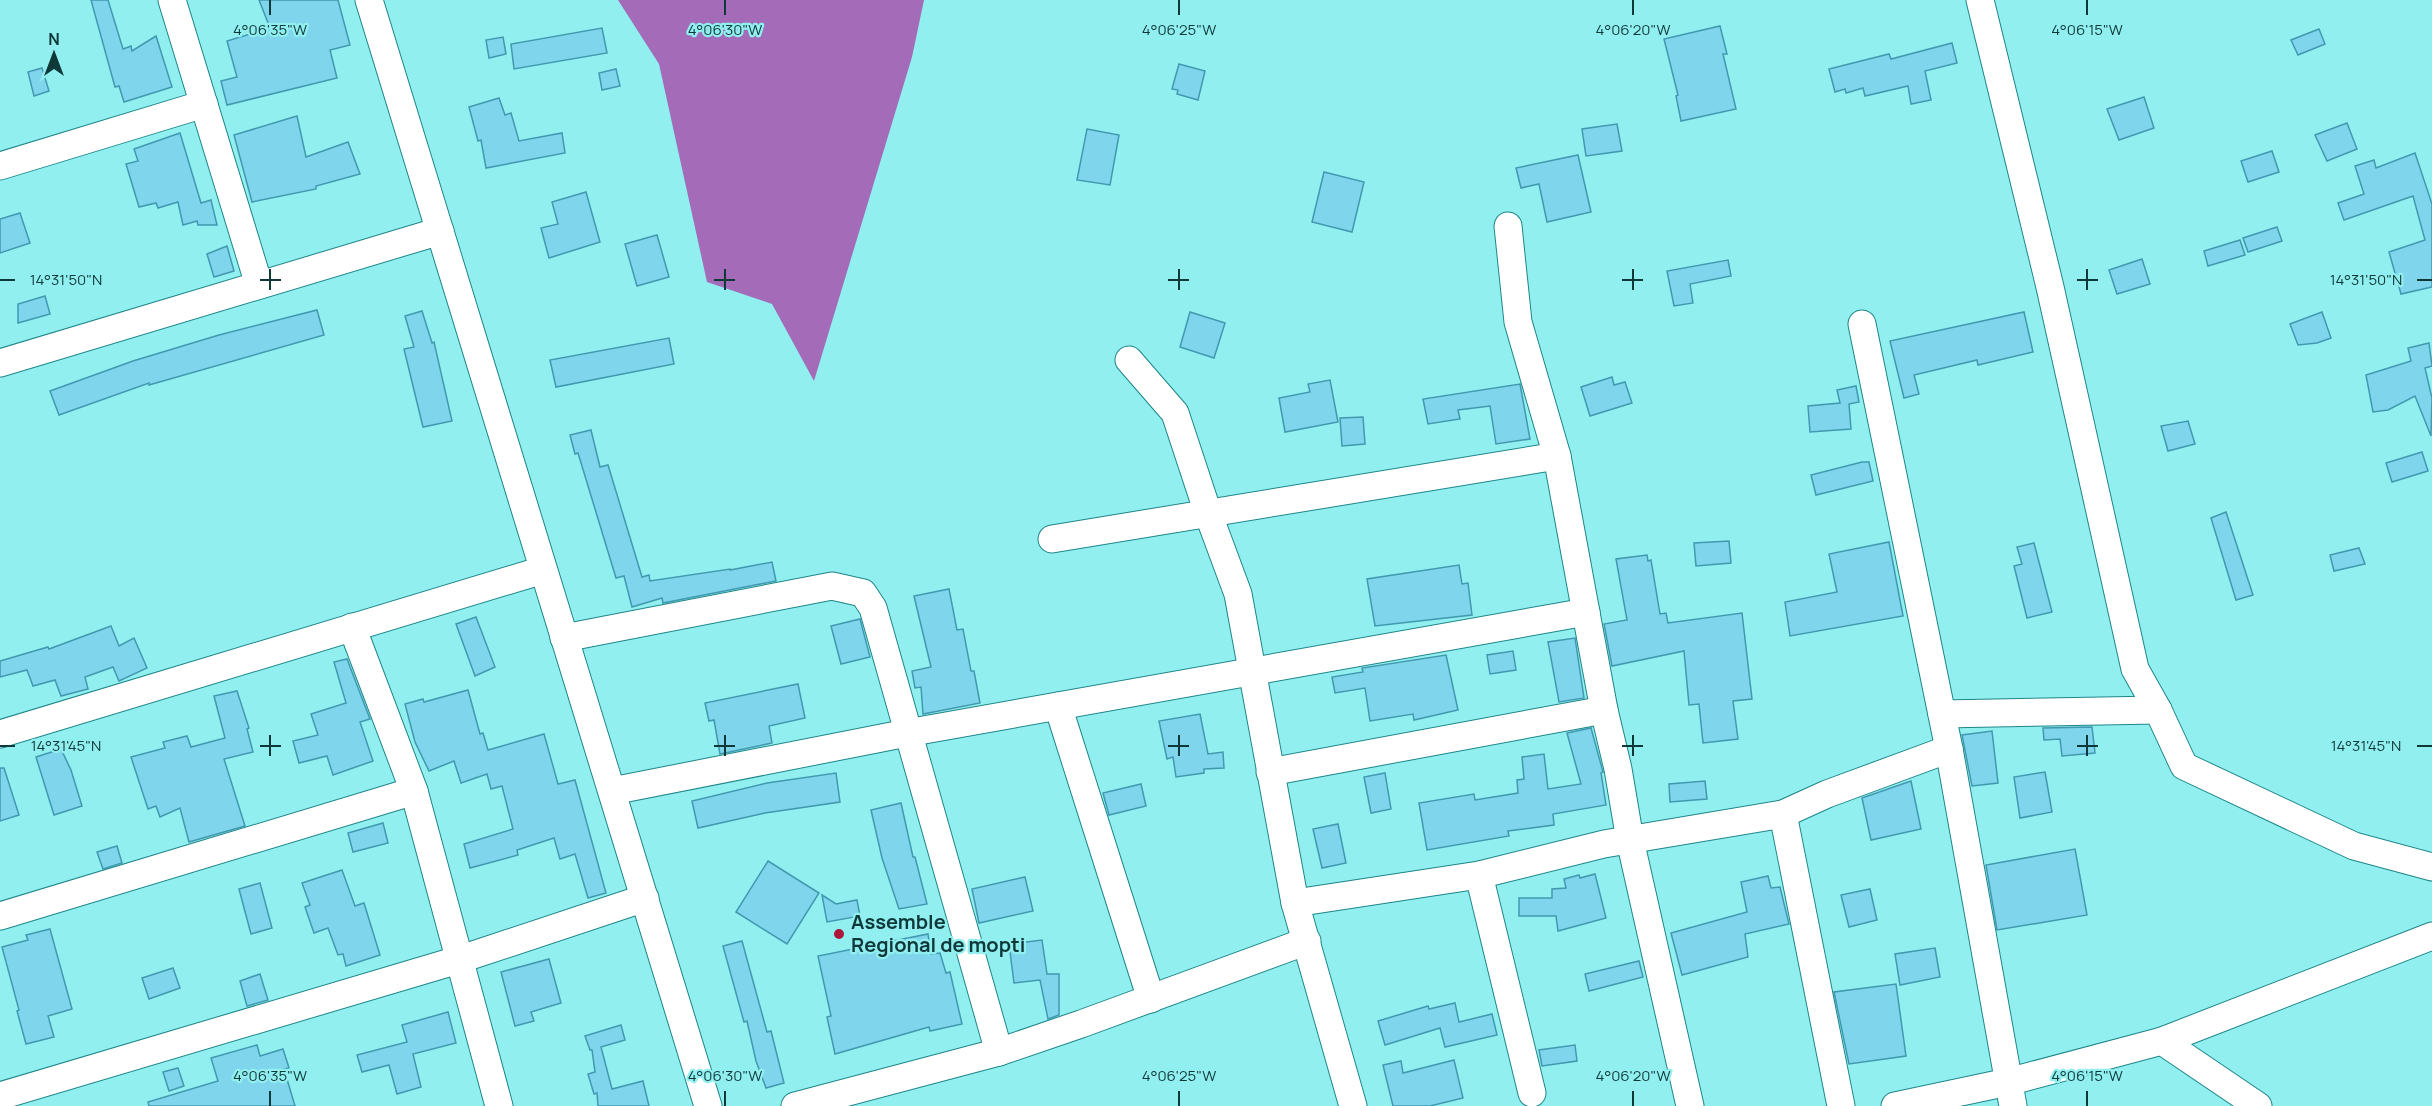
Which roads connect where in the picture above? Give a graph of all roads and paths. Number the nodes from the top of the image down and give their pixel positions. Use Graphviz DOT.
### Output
graph roads {
  1 [pos="172,0"];
  2 [pos="369,0"];
  3 [pos="1980,0"];
  4 [pos="204,104"];
  5 [pos="0,166"];
  6 [pos="1508,226"];
  7 [pos="440,231"];
  8 [pos="259,285"];
  9 [pos="1862,324"];
  10 [pos="1130,360"];
  11 [pos="0,363"];
  12 [pos="1557,456"];
  13 [pos="1208,513"];
  14 [pos="1052,539"];
  15 [pos="543,570"];
  16 [pos="1586,612"];
  17 [pos="352,627"];
  18 [pos="564,638"];
  19 [pos="1251,672"];
  20 [pos="1058,706"];
  21 [pos="1604,710"];
  22 [pos="2158,710"];
  23 [pos="1942,714"];
  24 [pos="908,733"];
  25 [pos="0,734"];
  26 [pos="1949,749"];
  27 [pos="1270,772"];
  28 [pos="612,791"];
  29 [pos="414,792"];
  30 [pos="1783,814"];
  31 [pos="1630,840"];
  32 [pos="2432,867"];
  33 [pos="1479,875"];
  34 [pos="645,898"];
  35 [pos="1295,903"];
  36 [pos="0,916"];
  37 [pos="2432,936"];
  38 [pos="1307,941"];
  39 [pos="458,960"];
  40 [pos="1151,999"];
  41 [pos="2162,1041"];
  42 [pos="999,1052"];
  43 [pos="1532,1093"];
  44 [pos="2010,1094"];
  45 [pos="0,1096"];
  46 [pos="499,1106"];
  47 [pos="708,1106"];
  48 [pos="795,1106"];
  49 [pos="1353,1106"];
  50 [pos="1690,1106"];
  51 [pos="1841,1106"];
  52 [pos="1895,1106"];
  53 [pos="2258,1106"];
  1 -- 4 [label="street"];
  2 -- 7 [label="street"];
  3 -- 22 [label="street"];
  4 -- 5 [label="street"];
  4 -- 8 [label="street"];
  6 -- 12 [label="street"];
  7 -- 8 [label="street"];
  7 -- 15 [label="street"];
  8 -- 11 [label="street"];
  9 -- 23 [label="street"];
  10 -- 13 [label="street"];
  12 -- 13 [label="street"];
  12 -- 16 [label="street"];
  13 -- 14 [label="street"];
  13 -- 19 [label="street"];
  15 -- 17 [label="street"];
  15 -- 18 [label="street"];
  16 -- 19 [label="street"];
  16 -- 21 [label="street"];
  17 -- 25 [label="street"];
  17 -- 29 [label="street"];
  18 -- 24 [label="street"];
  18 -- 28 [label="street"];
  19 -- 20 [label="street"];
  19 -- 27 [label="street"];
  20 -- 24 [label="street"];
  20 -- 40 [label="street"];
  21 -- 27 [label="street"];
  21 -- 31 [label="street"];
  22 -- 23 [label="street"];
  22 -- 32 [label="street"];
  23 -- 26 [label="street"];
  24 -- 28 [label="street"];
  24 -- 42 [label="street"];
  26 -- 30 [label="street"];
  26 -- 44 [label="street"];
  27 -- 35 [label="street"];
  28 -- 34 [label="street"];
  29 -- 36 [label="street"];
  29 -- 39 [label="street"];
  30 -- 31 [label="street"];
  30 -- 51 [label="street"];
  31 -- 33 [label="street"];
  31 -- 50 [label="street"];
  33 -- 35 [label="street"];
  33 -- 43 [label="street"];
  34 -- 39 [label="street"];
  34 -- 47 [label="street"];
  35 -- 38 [label="street"];
  37 -- 41 [label="street"];
  38 -- 40 [label="street"];
  38 -- 49 [label="street"];
  39 -- 45 [label="street"];
  39 -- 46 [label="street"];
  40 -- 42 [label="street"];
  41 -- 44 [label="street"];
  41 -- 53 [label="street"];
  42 -- 48 [label="street"];
  44 -- 52 [label="street"];
}
